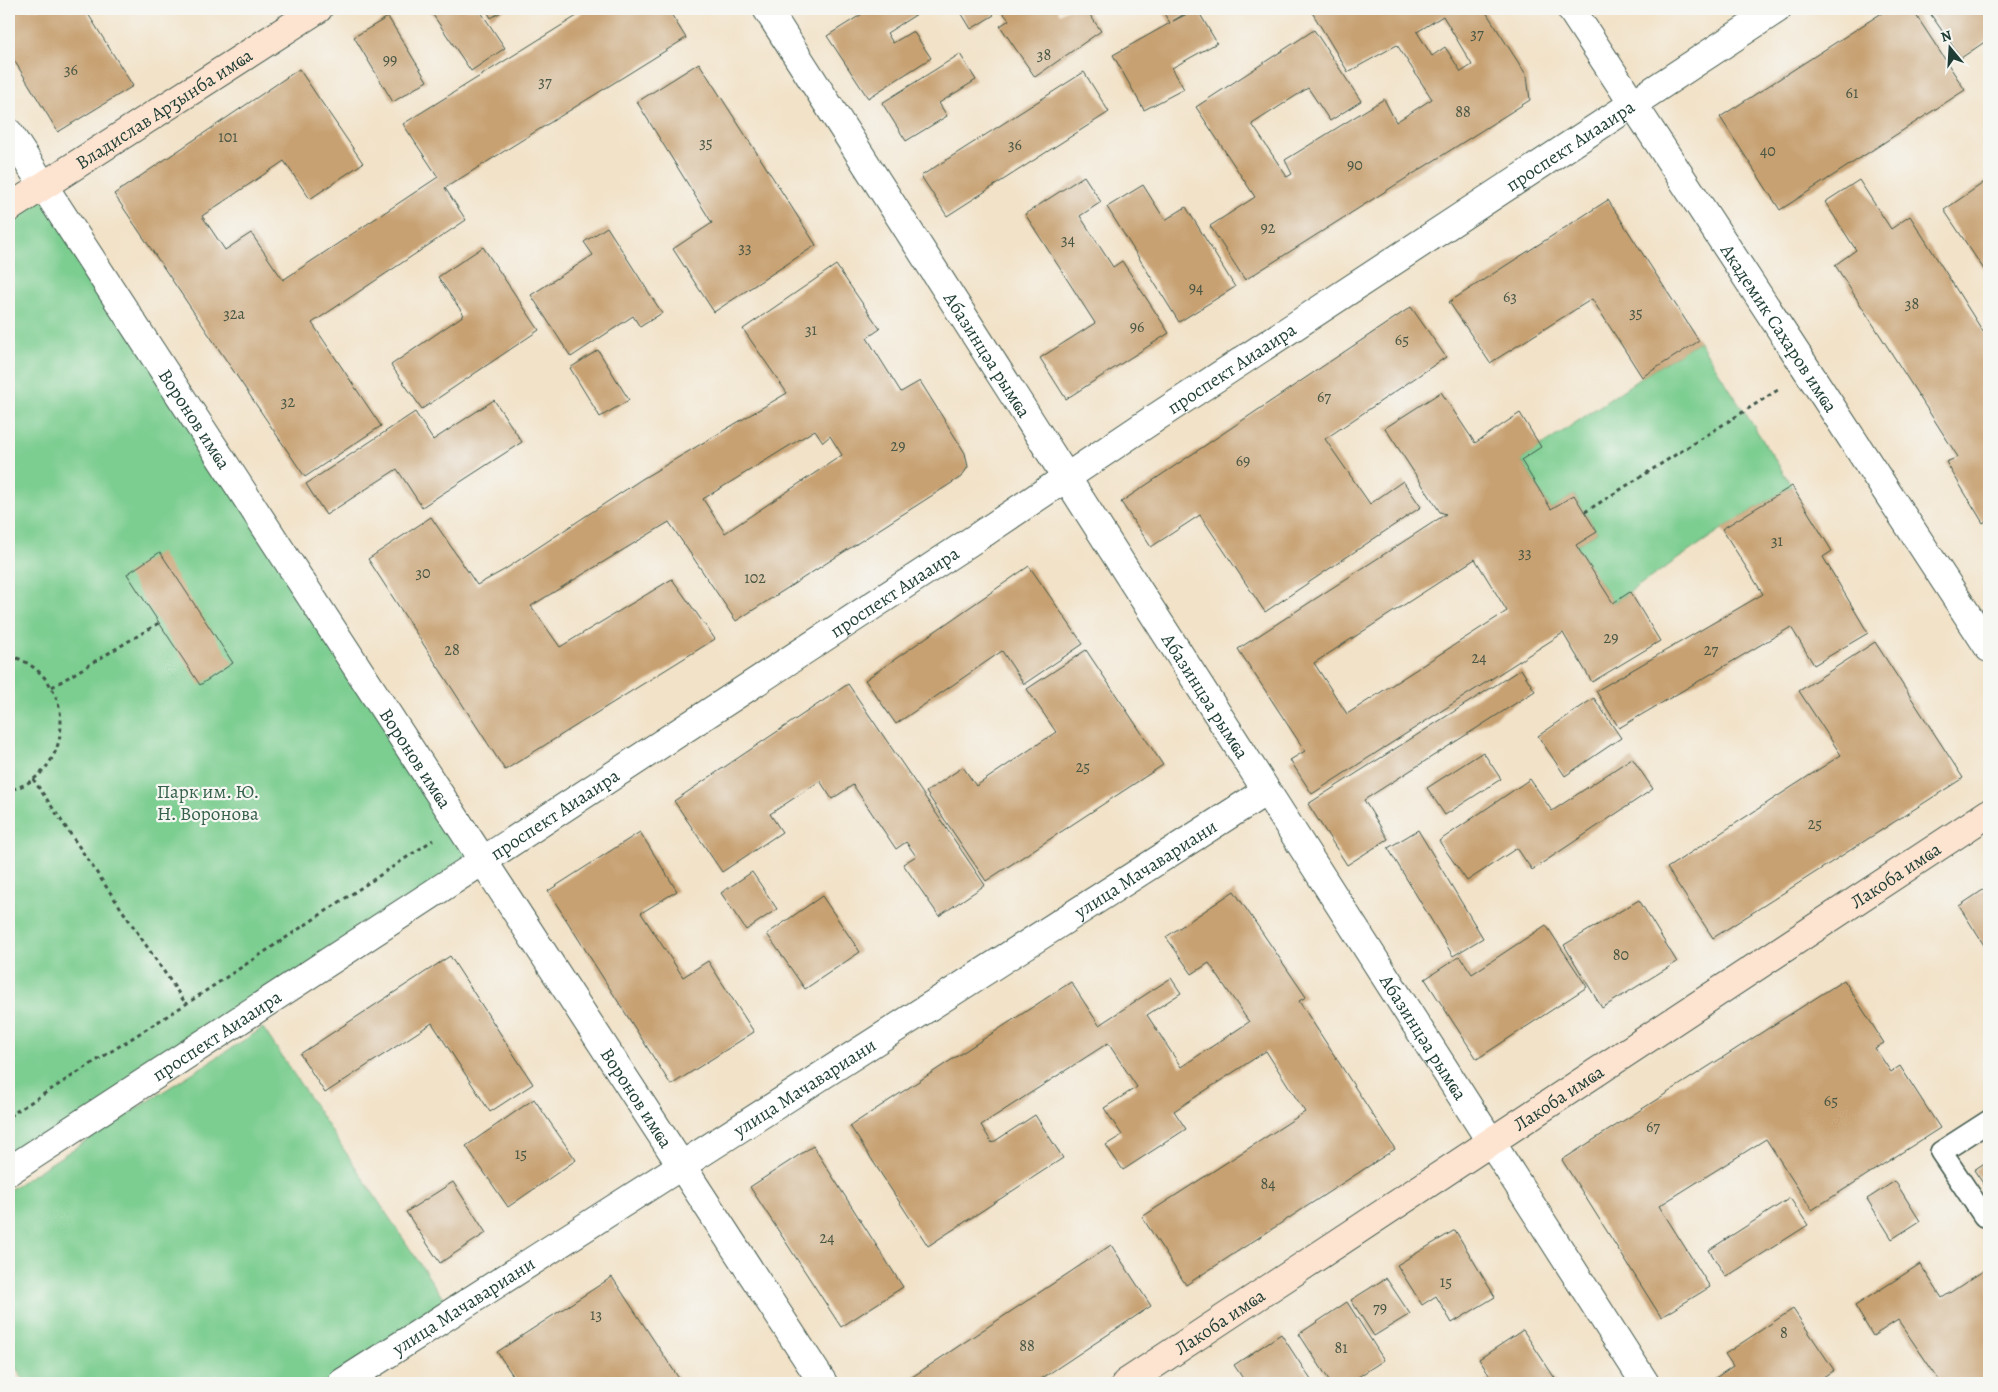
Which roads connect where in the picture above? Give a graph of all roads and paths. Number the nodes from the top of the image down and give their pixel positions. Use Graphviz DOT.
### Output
graph roads {
  1 [pos="318,9"];
  2 [pos="766,9"];
  3 [pos="1571,9"];
  4 [pos="1778,9"];
  5 [pos="1633,104"];
  6 [pos="9,133"];
  7 [pos="43,186"];
  8 [pos="9,208"];
  9 [pos="1808,371"];
  10 [pos="1066,477"];
  11 [pos="1585,512"];
  12 [pos="159,623"];
  13 [pos="1989,648"];
  14 [pos="9,656"];
  15 [pos="52,687"];
  16 [pos="33,779"];
  17 [pos="9,790"];
  18 [pos="1266,791"];
  19 [pos="1989,813"];
  20 [pos="459,824"];
  21 [pos="482,860"];
  22 [pos="186,1004"];
  23 [pos="9,1116"];
  24 [pos="1989,1121"];
  25 [pos="1491,1142"];
  26 [pos="682,1166"];
  27 [pos="9,1171"];
  28 [pos="1984,1216"];
  29 [pos="342,1383"];
  30 [pos="823,1383"];
  31 [pos="1126,1383"];
  32 [pos="1645,1383"];
  1 -- 7 [label="main road, Владислав Арӡынба имҩа"];
  2 -- 10 [label="street, Абазинцәа рымҩа"];
  3 -- 5 [label="street, Академик Сахаров имҩа"];
  4 -- 5 [label="street, проспект Аиааира"];
  5 -- 9 [label="street, Академик Сахаров имҩа"];
  5 -- 10 [label="street, проспект Аиааира"];
  6 -- 7 [label="street, Воронов имҩа"];
  7 -- 8 [label="main road, Владислав Арӡынба имҩа"];
  7 -- 20 [label="street, Воронов имҩа"];
  9 -- 11 [label="path"];
  9 -- 13 [label="street, Академик Сахаров имҩа"];
  10 -- 18 [label="street, Абазинцәа рымҩа"];
  10 -- 21 [label="street, проспект Аиааира"];
  12 -- 15 [label="path"];
  14 -- 15 [label="path"];
  15 -- 16 [label="path"];
  16 -- 17 [label="path"];
  16 -- 22 [label="path"];
  18 -- 25 [label="street, Абазинцәа рымҩа"];
  18 -- 26 [label="street, улица Мачавариани"];
  19 -- 25 [label="main road, Лакоба имҩа"];
  20 -- 21 [label="street, Воронов имҩа"];
  20 -- 22 [label="path"];
  21 -- 26 [label="street, Воронов имҩа"];
  21 -- 27 [label="street, проспект Аиааира"];
  22 -- 23 [label="path"];
  24 -- 28 [label="lane"];
  25 -- 31 [label="main road, Лакоба имҩа"];
  25 -- 32 [label="street, Абазинцәа рымҩа"];
  26 -- 29 [label="street, улица Мачавариани"];
  26 -- 30 [label="street, Воронов имҩа"];
}
